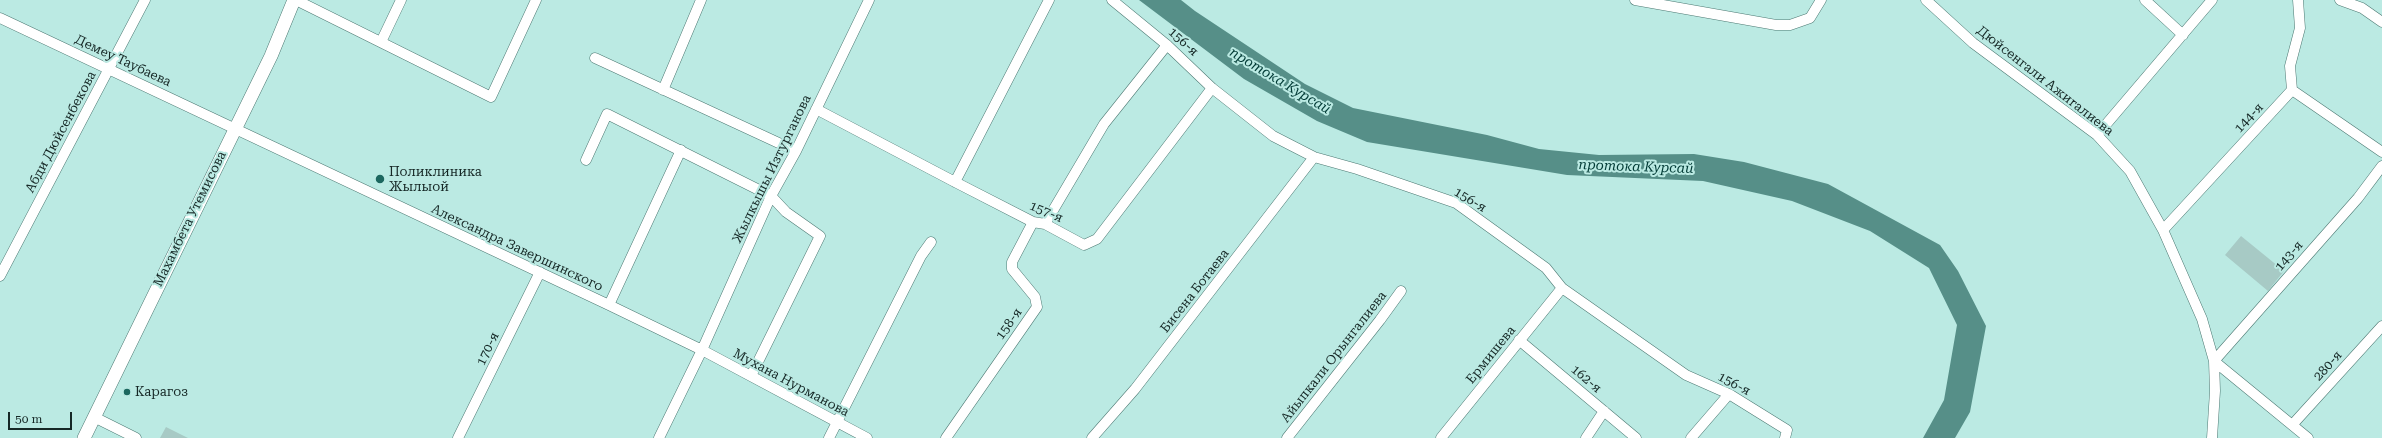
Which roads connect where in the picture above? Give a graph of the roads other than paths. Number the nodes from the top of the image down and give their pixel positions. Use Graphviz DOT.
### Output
graph roads {
  1 [pos="145,0"];
  2 [pos="295,0"];
  3 [pos="401,0"];
  4 [pos="536,0"];
  5 [pos="701,0"];
  6 [pos="869,0"];
  7 [pos="1050,0"];
  8 [pos="1112,0"];
  9 [pos="1635,0"];
  10 [pos="1821,0"];
  11 [pos="1926,0"];
  12 [pos="2145,0"];
  13 [pos="2212,0"];
  14 [pos="2298,0"];
  15 [pos="2340,0"];
  16 [pos="0,18"];
  17 [pos="2382,22"];
  18 [pos="2183,34"];
  19 [pos="381,42"];
  20 [pos="1167,45"];
  21 [pos="595,58"];
  22 [pos="109,68"];
  23 [pos="1212,88"];
  24 [pos="663,90"];
  25 [pos="2292,90"];
  26 [pos="816,109"];
  27 [pos="234,130"];
  28 [pos="2097,135"];
  29 [pos="682,150"];
  30 [pos="796,151"];
  31 [pos="2382,152"];
  32 [pos="1314,157"];
  33 [pos="586,160"];
  34 [pos="2382,166"];
  35 [pos="954,182"];
  36 [pos="771,196"];
  37 [pos="1033,222"];
  38 [pos="1045,224"];
  39 [pos="2163,230"];
  40 [pos="931,242"];
  41 [pos="540,272"];
  42 [pos="0,276"];
  43 [pos="1562,288"];
  44 [pos="1401,291"];
  45 [pos="609,305"];
  46 [pos="2382,326"];
  47 [pos="1519,340"];
  48 [pos="702,350"];
  49 [pos="2214,361"];
  50 [pos="751,376"];
  51 [pos="1729,394"];
  52 [pos="1604,411"];
  53 [pos="94,417"];
  54 [pos="837,422"];
  55 [pos="2293,424"];
  56 [pos="1786,434"];
  57 [pos="84,438"];
  58 [pos="136,438"];
  59 [pos="458,438"];
  60 [pos="659,438"];
  61 [pos="829,438"];
  62 [pos="867,438"];
  63 [pos="946,438"];
  64 [pos="1092,438"];
  65 [pos="1287,438"];
  66 [pos="1441,438"];
  67 [pos="1586,438"];
  68 [pos="1636,438"];
  69 [pos="1691,438"];
  70 [pos="2212,438"];
  71 [pos="2308,438"];
  1 -- 22 [label="street, Абди Дюйсенбекова"];
  2 -- 19 [label="street"];
  2 -- 27 [label="street, Махамбета Утемисова"];
  3 -- 19 [label="street"];
  4 -- 19 [label="street"];
  5 -- 24 [label="street"];
  6 -- 26 [label="street, Жылкышы Изтурганова"];
  7 -- 35 [label="street"];
  8 -- 20 [label="street, 156-я"];
  9 -- 10 [label="street"];
  11 -- 28 [label="street, Дюйсенгали Ажигалиева"];
  12 -- 18 [label="street"];
  13 -- 18 [label="street"];
  14 -- 25 [label="street"];
  15 -- 17 [label="street"];
  16 -- 22 [label="street, Демеу Таубаева"];
  18 -- 28 [label="street"];
  20 -- 23 [label="street, 156-я"];
  20 -- 38 [label="street"];
  21 -- 24 [label="street"];
  22 -- 27 [label="street, Демеу Таубаева"];
  22 -- 42 [label="street, Абди Дюйсенбекова"];
  23 -- 32 [label="street, 156-я"];
  23 -- 38 [label="street, 157-я"];
  24 -- 30 [label="street"];
  25 -- 31 [label="street"];
  25 -- 39 [label="street, 144-я"];
  26 -- 30 [label="street, Жылкышы Изтурганова"];
  26 -- 35 [label="street, 157-я"];
  27 -- 41 [label="street, Александра Завершинского"];
  27 -- 53 [label="street, Махамбета Утемисова"];
  28 -- 39 [label="street, Дюйсенгали Ажигалиева"];
  29 -- 33 [label="street"];
  29 -- 36 [label="street"];
  29 -- 45 [label="street"];
  30 -- 36 [label="street, Жылкышы Изтурганова"];
  32 -- 43 [label="street, 156-я"];
  32 -- 64 [label="street, Бисена Ботаева"];
  34 -- 49 [label="street, 143-я"];
  35 -- 37 [label="street, 157-я"];
  36 -- 48 [label="street, Жылкышы Изтурганова"];
  36 -- 50 [label="street"];
  37 -- 38 [label="street, 157-я"];
  37 -- 63 [label="street, 158-я"];
  39 -- 49 [label="street, Дюйсенгали Ажигалиева"];
  40 -- 54 [label="street"];
  41 -- 45 [label="street, Александра Завершинского"];
  41 -- 59 [label="street, 170-я"];
  43 -- 47 [label="street, Ермишева"];
  43 -- 51 [label="street, 156-я"];
  44 -- 65 [label="street, Айыпкали Орынгалиева"];
  45 -- 48 [label="street, Александра Завершинского"];
  46 -- 55 [label="street, 280-я"];
  47 -- 52 [label="street, 162-я"];
  47 -- 66 [label="street, Ермишева"];
  48 -- 50 [label="street, Мухана Нурманова"];
  48 -- 60 [label="street, Жылкышы Изтурганова"];
  49 -- 55 [label="street"];
  49 -- 70 [label="street, Дюйсенгали Ажигалиева"];
  50 -- 54 [label="street, Мухана Нурманова"];
  51 -- 56 [label="street, 156-я"];
  51 -- 69 [label="street"];
  52 -- 67 [label="street"];
  52 -- 68 [label="street, 162-я"];
  53 -- 57 [label="street, Махамбета Утемисова"];
  53 -- 58 [label="street"];
  54 -- 61 [label="street"];
  54 -- 62 [label="street, Мухана Нурманова"];
  55 -- 71 [label="street"];
}
